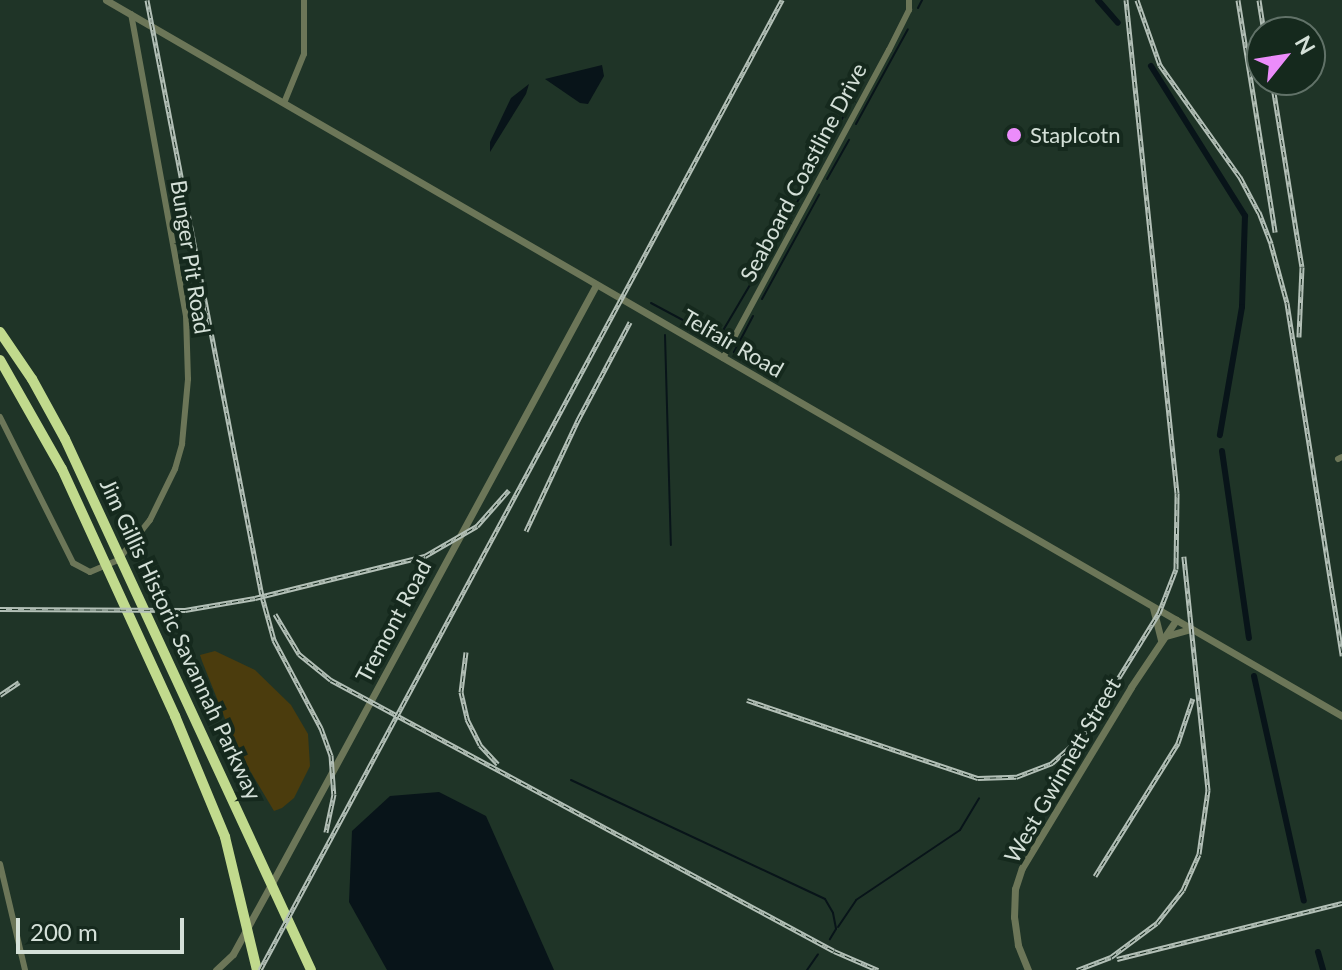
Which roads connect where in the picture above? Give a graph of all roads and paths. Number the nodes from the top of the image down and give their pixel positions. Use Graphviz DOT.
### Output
graph roads {
  1 [pos="106,0"];
  2 [pos="304,0"];
  3 [pos="909,0"];
  4 [pos="131,14"];
  5 [pos="284,103"];
  6 [pos="596,285"];
  7 [pos="0,332"];
  8 [pos="723,358"];
  9 [pos="0,360"];
  10 [pos="0,417"];
  11 [pos="1152,606"];
  12 [pos="1173,618"];
  13 [pos="1191,629"];
  14 [pos="1161,640"];
  15 [pos="1342,716"];
  16 [pos="0,864"];
  17 [pos="25,970"];
  18 [pos="216,970"];
  19 [pos="257,970"];
  20 [pos="311,970"];
  21 [pos="1028,970"];
  1 -- 4 [label="street, Telfair Road"];
  2 -- 5 [label="street"];
  3 -- 8 [label="street, Seaboard Coastline Drive"];
  4 -- 5 [label="street, Telfair Road"];
  4 -- 10 [label="street, Bunger Pit Road"];
  5 -- 6 [label="street, Telfair Road"];
  6 -- 8 [label="street, Telfair Road"];
  6 -- 18 [label="street, Tremont Road"];
  7 -- 20 [label="highway, Jim Gillis Historic Savannah Parkway"];
  8 -- 11 [label="street, Telfair Road"];
  9 -- 19 [label="highway, Jim Gillis Historic Savannah Parkway"];
  11 -- 12 [label="street, Telfair Road"];
  11 -- 14 [label="street"];
  12 -- 13 [label="street, Telfair Road"];
  12 -- 14 [label="street, West Gwinnett Street"];
  13 -- 14 [label="street"];
  13 -- 15 [label="street, Telfair Road"];
  14 -- 21 [label="street, West Gwinnett Street"];
  16 -- 17 [label="street"];
}
